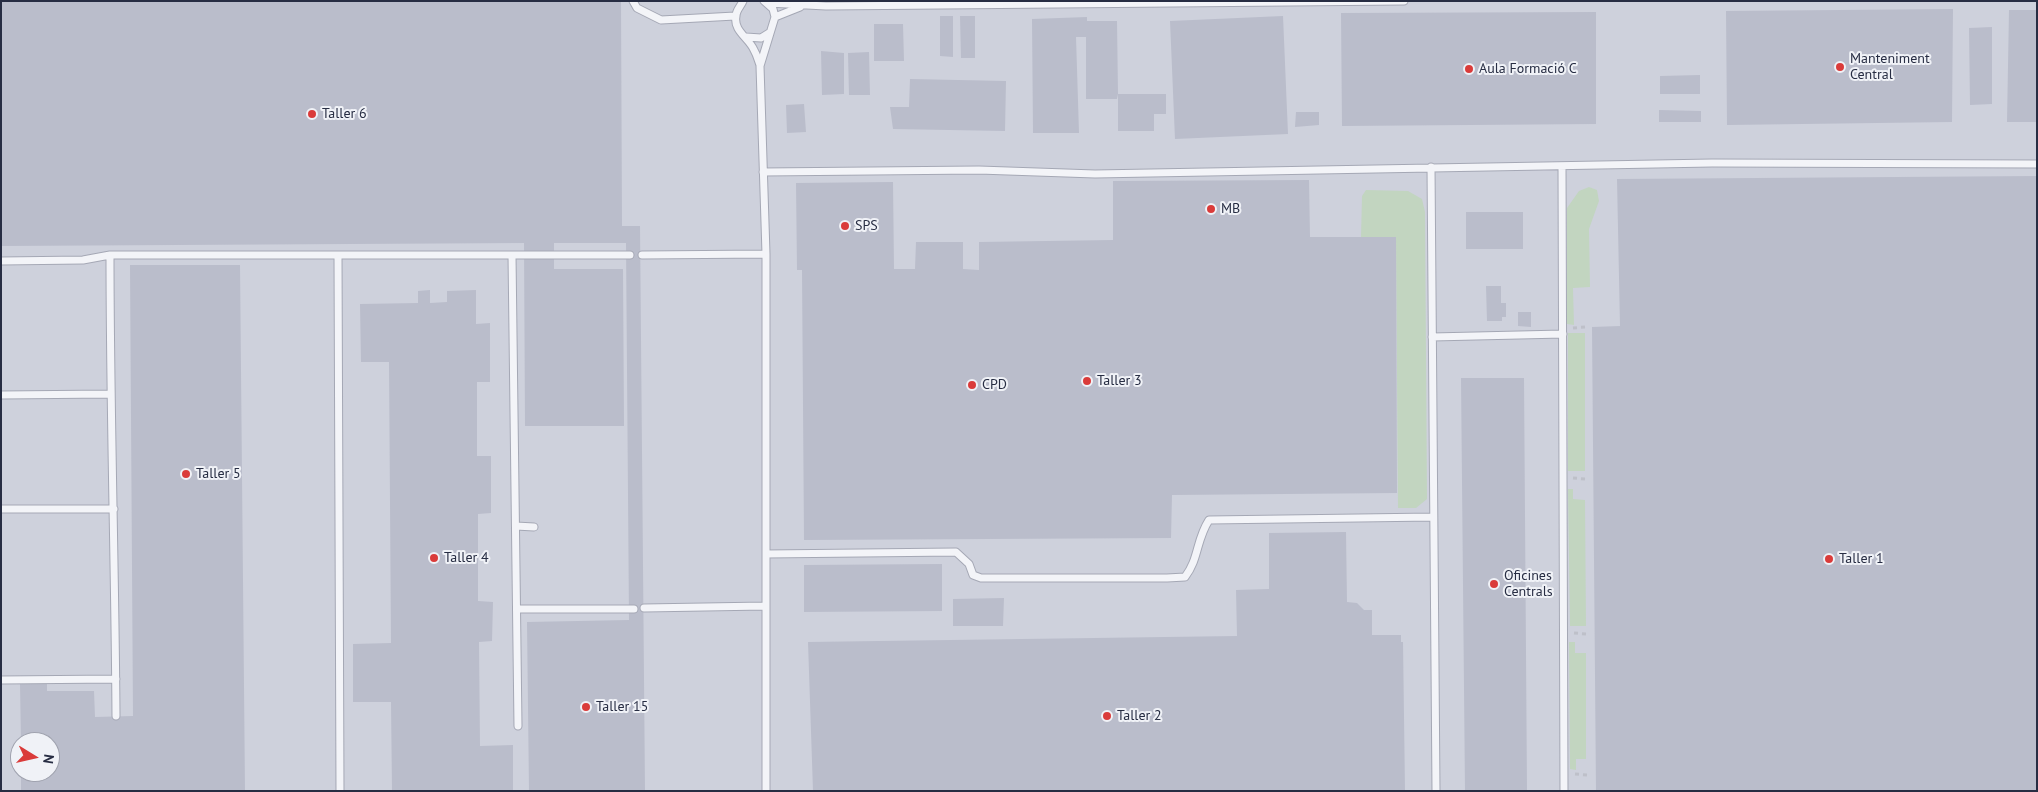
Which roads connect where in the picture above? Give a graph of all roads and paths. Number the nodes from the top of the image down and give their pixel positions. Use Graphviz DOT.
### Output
graph roads {
  1 [pos="633,1"];
  2 [pos="1404,1"];
  3 [pos="744,2"];
  4 [pos="766,2"];
  5 [pos="803,6"];
  6 [pos="735,16"];
  7 [pos="775,17"];
  8 [pos="769,33"];
  9 [pos="746,37"];
  10 [pos="760,66"];
  11 [pos="2037,164"];
  12 [pos="1562,166"];
  13 [pos="1431,167"];
  14 [pos="762,172"];
  15 [pos="766,254"];
  16 [pos="110,255"];
  17 [pos="338,255"];
  18 [pos="512,255"];
  19 [pos="630,255"];
  20 [pos="642,255"];
  21 [pos="1,261"];
  22 [pos="1585,327"];
  23 [pos="1565,331"];
  24 [pos="1432,337"];
  25 [pos="110,394"];
  26 [pos="1,395"];
  27 [pos="1568,478"];
  28 [pos="1585,479"];
  29 [pos="1,509"];
  30 [pos="114,509"];
  31 [pos="1434,517"];
  32 [pos="516,526"];
  33 [pos="534,526"];
  34 [pos="766,554"];
  35 [pos="765,606"];
  36 [pos="634,608"];
  37 [pos="644,608"];
  38 [pos="517,610"];
  39 [pos="1569,633"];
  40 [pos="1586,634"];
  41 [pos="116,679"];
  42 [pos="1,680"];
  43 [pos="116,716"];
  44 [pos="518,726"];
  45 [pos="1569,774"];
  46 [pos="1587,775"];
  47 [pos="340,791"];
  48 [pos="766,791"];
  49 [pos="1436,791"];
  50 [pos="1564,791"];
  1 -- 6 [label="lane"];
  2 -- 5 [label="lane"];
  3 -- 6 [label="lane"];
  4 -- 5 [label="lane"];
  4 -- 7 [label="lane"];
  5 -- 7 [label="lane"];
  6 -- 9 [label="lane"];
  7 -- 8 [label="lane"];
  8 -- 9 [label="lane"];
  8 -- 10 [label="lane"];
  9 -- 10 [label="lane"];
  10 -- 14 [label="lane"];
  11 -- 12 [label="lane"];
  12 -- 13 [label="lane"];
  12 -- 23 [label="lane"];
  13 -- 14 [label="lane"];
  13 -- 24 [label="lane"];
  14 -- 15 [label="lane"];
  15 -- 20 [label="lane"];
  15 -- 34 [label="lane"];
  16 -- 17 [label="lane"];
  16 -- 21 [label="lane"];
  16 -- 25 [label="lane"];
  17 -- 18 [label="lane"];
  17 -- 47 [label="lane"];
  18 -- 19 [label="lane"];
  18 -- 32 [label="lane"];
  22 -- 23 [label="path"];
  23 -- 24 [label="lane"];
  23 -- 50 [label="lane"];
  24 -- 31 [label="lane"];
  25 -- 26 [label="lane"];
  25 -- 30 [label="lane"];
  27 -- 28 [label="path"];
  29 -- 30 [label="lane"];
  30 -- 41 [label="lane"];
  31 -- 34 [label="lane"];
  31 -- 49 [label="lane"];
  32 -- 33 [label="lane"];
  32 -- 38 [label="lane"];
  34 -- 35 [label="lane"];
  35 -- 37 [label="lane"];
  35 -- 48 [label="lane"];
  36 -- 38 [label="lane"];
  38 -- 44 [label="lane"];
  39 -- 40 [label="path"];
  41 -- 42 [label="lane"];
  41 -- 43 [label="lane"];
  45 -- 46 [label="path"];
}
